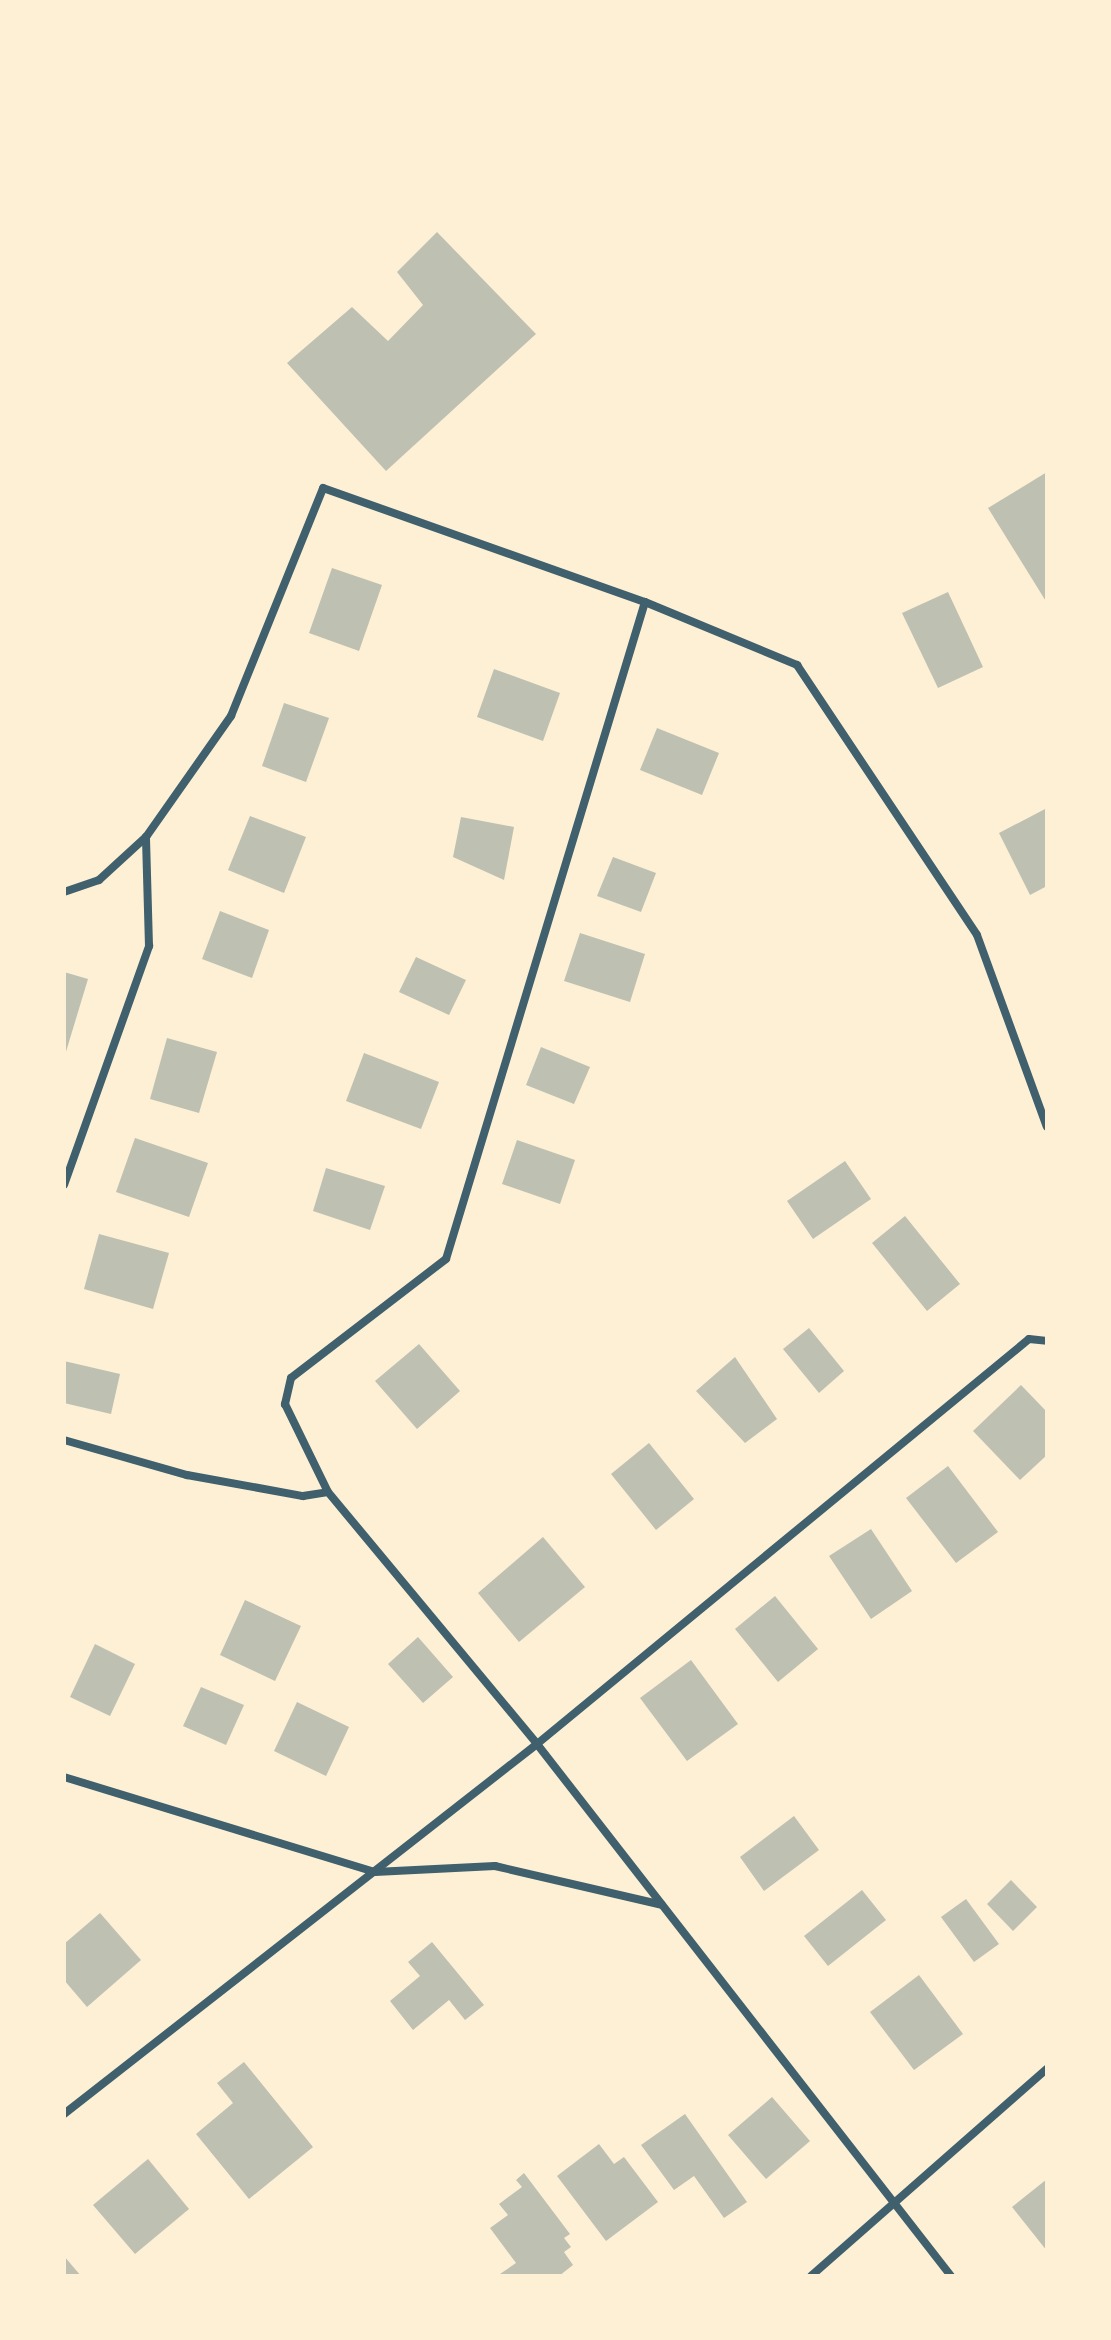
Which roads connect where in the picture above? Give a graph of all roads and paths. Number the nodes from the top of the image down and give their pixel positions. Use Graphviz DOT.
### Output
graph roads {
  1 [pos="645,602"];
  2 [pos="146,837"];
  3 [pos="64,892"];
  4 [pos="1047,1127"];
  5 [pos="64,1185"];
  6 [pos="1047,1341"];
  7 [pos="64,1440"];
  8 [pos="328,1492"];
  9 [pos="537,1744"];
  10 [pos="64,1777"];
  11 [pos="375,1872"];
  12 [pos="663,1905"];
  13 [pos="1047,2069"];
  14 [pos="64,2114"];
  15 [pos="894,2208"];
  16 [pos="811,2276"];
  17 [pos="951,2276"];
  1 -- 2 [label="street"];
  1 -- 4 [label="street"];
  1 -- 8 [label="street"];
  2 -- 3 [label="street"];
  2 -- 5 [label="street"];
  6 -- 9 [label="street"];
  7 -- 8 [label="street"];
  8 -- 9 [label="street"];
  9 -- 11 [label="street"];
  9 -- 12 [label="street"];
  10 -- 11 [label="street"];
  11 -- 12 [label="street"];
  11 -- 14 [label="street"];
  12 -- 15 [label="street"];
  13 -- 15 [label="street"];
  15 -- 16 [label="street"];
  15 -- 17 [label="street"];
}
